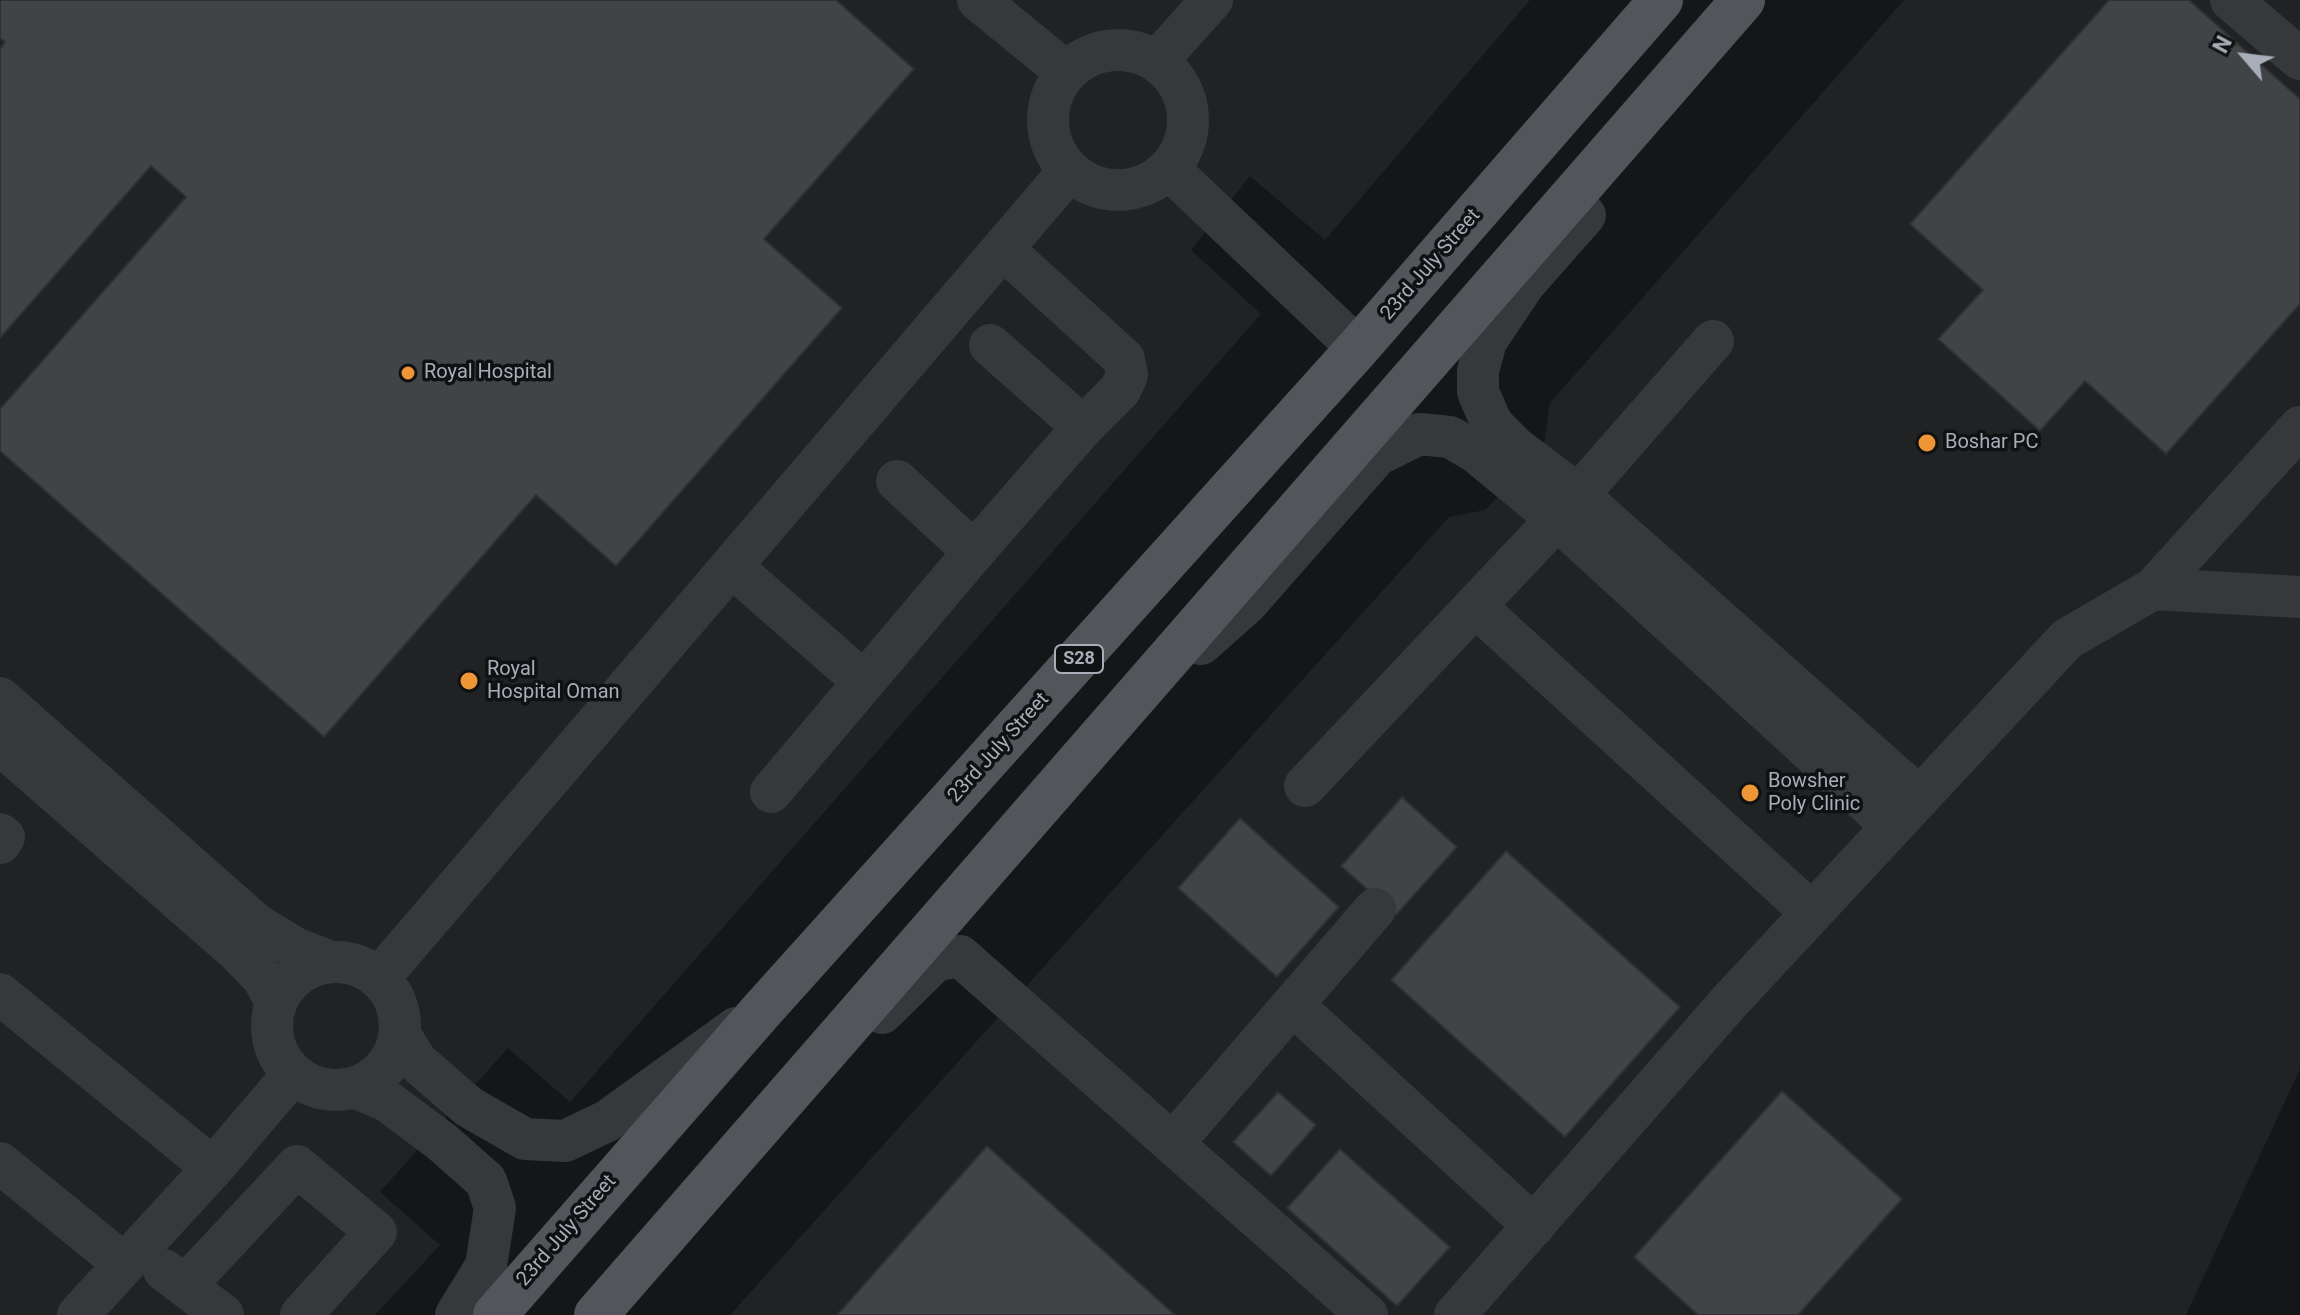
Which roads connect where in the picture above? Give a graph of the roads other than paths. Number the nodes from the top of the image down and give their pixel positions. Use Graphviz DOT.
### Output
graph roads {
  1 [pos="978,0"];
  2 [pos="1212,0"];
  3 [pos="1661,0"];
  4 [pos="1743,0"];
  5 [pos="1760,0"];
  6 [pos="2231,0"];
  7 [pos="2300,59"];
  8 [pos="1157,61"];
  9 [pos="1066,72"];
  10 [pos="1169,169"];
  11 [pos="1069,171"];
  12 [pos="1003,249"];
  13 [pos="1713,341"];
  14 [pos="990,345"];
  15 [pos="1358,348"];
  16 [pos="1083,427"];
  17 [pos="2300,427"];
  18 [pos="897,481"];
  19 [pos="1568,507"];
  20 [pos="974,552"];
  21 [pos="731,566"];
  22 [pos="2153,589"];
  23 [pos="2300,597"];
  24 [pos="1475,606"];
  25 [pos="863,681"];
  26 [pos="0,698"];
  27 [pos="1102,732"];
  28 [pos="0,744"];
  29 [pos="1305,786"];
  30 [pos="771,792"];
  31 [pos="1905,811"];
  32 [pos="0,834"];
  33 [pos="0,843"];
  34 [pos="1375,909"];
  35 [pos="1812,913"];
  36 [pos="329,961"];
  37 [pos="380,977"];
  38 [pos="0,994"];
  39 [pos="276,1002"];
  40 [pos="1293,1005"];
  41 [pos="763,1009"];
  42 [pos="400,1035"];
  43 [pos="293,1074"];
  44 [pos="356,1088"];
  45 [pos="752,1135"];
  46 [pos="1174,1142"];
  47 [pos="0,1163"];
  48 [pos="213,1168"];
  49 [pos="1534,1226"];
  50 [pos="131,1257"];
  51 [pos="185,1286"];
  52 [pos="78,1315"];
  53 [pos="223,1315"];
  54 [pos="301,1315"];
  55 [pos="456,1315"];
  56 [pos="495,1315"];
  57 [pos="596,1315"];
  58 [pos="1367,1315"];
  59 [pos="1455,1315"];
  1 -- 9 [label="street"];
  2 -- 8 [label="street"];
  3 -- 15 [label="main road, 23rd July Street / S28"];
  4 -- 27 [label="main road"];
  5 -- 19 [label="street"];
  6 -- 7 [label="street"];
  8 -- 9 [label="street"];
  8 -- 10 [label="street"];
  9 -- 11 [label="street"];
  10 -- 11 [label="street"];
  10 -- 15 [label="street"];
  11 -- 12 [label="street"];
  12 -- 16 [label="street"];
  12 -- 21 [label="street"];
  13 -- 19 [label="street"];
  14 -- 16 [label="street"];
  15 -- 41 [label="main road, 23rd July Street / S28"];
  16 -- 20 [label="street"];
  17 -- 22 [label="street"];
  18 -- 20 [label="street"];
  19 -- 24 [label="street"];
  19 -- 27 [label="street"];
  19 -- 31 [label="street"];
  20 -- 25 [label="street"];
  21 -- 25 [label="street"];
  21 -- 37 [label="street"];
  22 -- 23 [label="street"];
  22 -- 31 [label="street"];
  24 -- 29 [label="street"];
  24 -- 35 [label="street"];
  25 -- 30 [label="street"];
  26 -- 36 [label="street"];
  27 -- 45 [label="main road"];
  28 -- 39 [label="street"];
  31 -- 35 [label="street"];
  32 -- 33 [label="street"];
  34 -- 40 [label="street"];
  35 -- 49 [label="street"];
  36 -- 37 [label="street"];
  36 -- 39 [label="street"];
  37 -- 42 [label="street"];
  38 -- 48 [label="street"];
  39 -- 43 [label="street"];
  40 -- 46 [label="street"];
  40 -- 49 [label="street"];
  41 -- 42 [label="street"];
  41 -- 56 [label="main road, 23rd July Street / S28"];
  42 -- 44 [label="street"];
  43 -- 44 [label="street"];
  43 -- 48 [label="street"];
  44 -- 55 [label="street"];
  45 -- 46 [label="street"];
  45 -- 57 [label="main road"];
  46 -- 58 [label="street"];
  47 -- 50 [label="street"];
  48 -- 50 [label="street"];
  49 -- 59 [label="street"];
  50 -- 51 [label="street"];
  50 -- 52 [label="street"];
  51 -- 53 [label="street"];
  51 -- 54 [label="street"];
}
